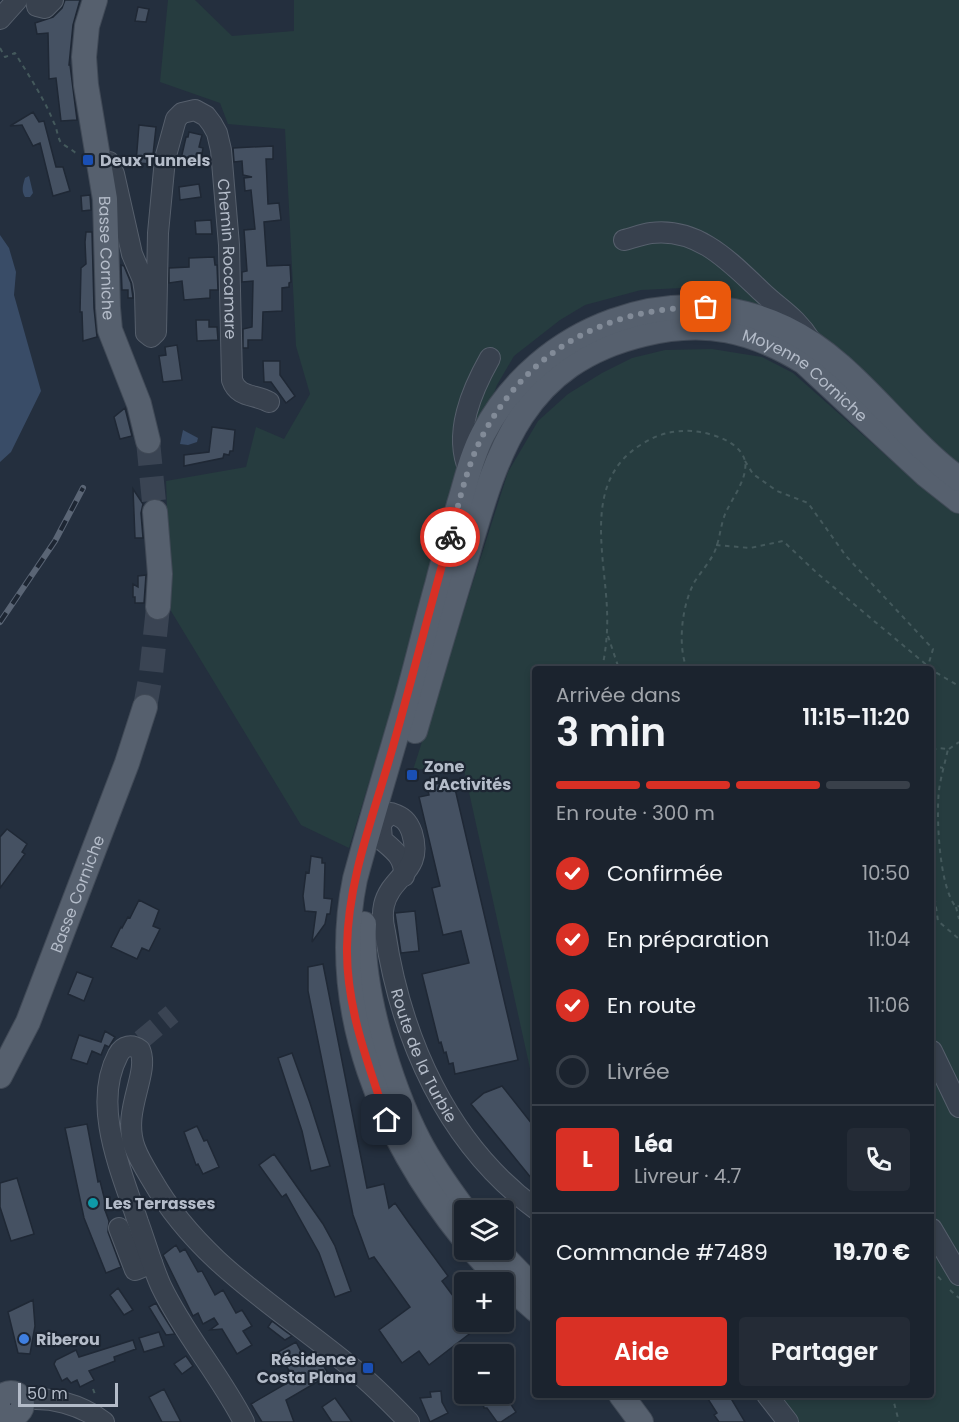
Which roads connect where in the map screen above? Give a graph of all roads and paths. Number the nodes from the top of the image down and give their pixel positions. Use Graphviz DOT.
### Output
graph roads {
  1 [pos="17,0"];
  2 [pos="36,0"];
  3 [pos="53,0"];
  4 [pos="94,0"];
  5 [pos="0,19"];
  6 [pos="0,48"];
  7 [pos="92,159"];
  8 [pos="624,240"];
  9 [pos="813,343"];
  10 [pos="490,358"];
  11 [pos="269,402"];
  12 [pos="148,441"];
  13 [pos="745,460"];
  14 [pos="469,470"];
  15 [pos="959,479"];
  16 [pos="959,501"];
  17 [pos="155,512"];
  18 [pos="716,545"];
  19 [pos="158,607"];
  20 [pos="607,634"];
  21 [pos="602,666"];
  22 [pos="619,666"];
  23 [pos="686,666"];
  24 [pos="928,666"];
  25 [pos="934,670"];
  26 [pos="959,686"];
  27 [pos="145,707"];
  28 [pos="959,742"];
  29 [pos="934,749"];
  30 [pos="948,749"];
  31 [pos="934,766"];
  32 [pos="943,768"];
  33 [pos="380,821"];
  34 [pos="404,876"];
  35 [pos="934,894"];
  36 [pos="957,907"];
  37 [pos="959,919"];
  38 [pos="959,939"];
  39 [pos="934,1055"];
  40 [pos="0,1076"];
  41 [pos="959,1107"];
  42 [pos="457,1200"];
  43 [pos="532,1205"];
  44 [pos="454,1225"];
  45 [pos="118,1228"];
  46 [pos="934,1232"];
  47 [pos="153,1255"];
  48 [pos="482,1260"];
  49 [pos="507,1260"];
  50 [pos="959,1275"];
  51 [pos="532,1286"];
  52 [pos="532,1306"];
  53 [pos="623,1398"];
  54 [pos="640,1398"];
  55 [pos="769,1398"];
  56 [pos="893,1398"];
  57 [pos="9,1403"];
  58 [pos="104,1422"];
  59 [pos="244,1422"];
  60 [pos="409,1422"];
  61 [pos="641,1422"];
  62 [pos="657,1422"];
  63 [pos="789,1422"];
  64 [pos="898,1422"];
  1 -- 5 [label="street"];
  2 -- 3 [label="street"];
  4 -- 7 [label="main road, Basse Corniche"];
  6 -- 7 [label="path"];
  7 -- 11 [label="street, Chemin Roccamare"];
  7 -- 12 [label="main road, Basse Corniche"];
  8 -- 9 [label="street"];
  9 -- 14 [label="main road, Moyenne Corniche"];
  9 -- 15 [label="main road, Moyenne Corniche"];
  10 -- 14 [label="street"];
  13 -- 18 [label="path"];
  13 -- 20 [label="path"];
  13 -- 24 [label="path"];
  14 -- 33 [label="main road, Moyenne Corniche"];
  16 -- 33 [label="main road, Moyenne Corniche"];
  17 -- 19 [label="main road"];
  18 -- 23 [label="path"];
  18 -- 24 [label="path"];
  20 -- 21 [label="path"];
  20 -- 22 [label="path"];
  25 -- 26 [label="path"];
  27 -- 40 [label="main road, Basse Corniche"];
  28 -- 30 [label="path"];
  29 -- 30 [label="path"];
  30 -- 32 [label="path"];
  31 -- 32 [label="path"];
  32 -- 36 [label="path"];
  33 -- 34 [label="street"];
  33 -- 34 [label="street, Route de la Turbie"];
  33 -- 42 [label="main road"];
  33 -- 44 [label="main road"];
  34 -- 43 [label="street, Route de la Turbie"];
  35 -- 38 [label="path"];
  36 -- 37 [label="path"];
  39 -- 41 [label="street"];
  45 -- 47 [label="street"];
  46 -- 50 [label="street"];
  47 -- 59 [label="street"];
  47 -- 60 [label="street"];
  48 -- 52 [label="main road"];
  49 -- 51 [label="main road"];
  53 -- 61 [label="main road"];
  54 -- 62 [label="main road"];
  55 -- 63 [label="street"];
  56 -- 64 [label="path"];
  57 -- 58 [label="street"];
}
